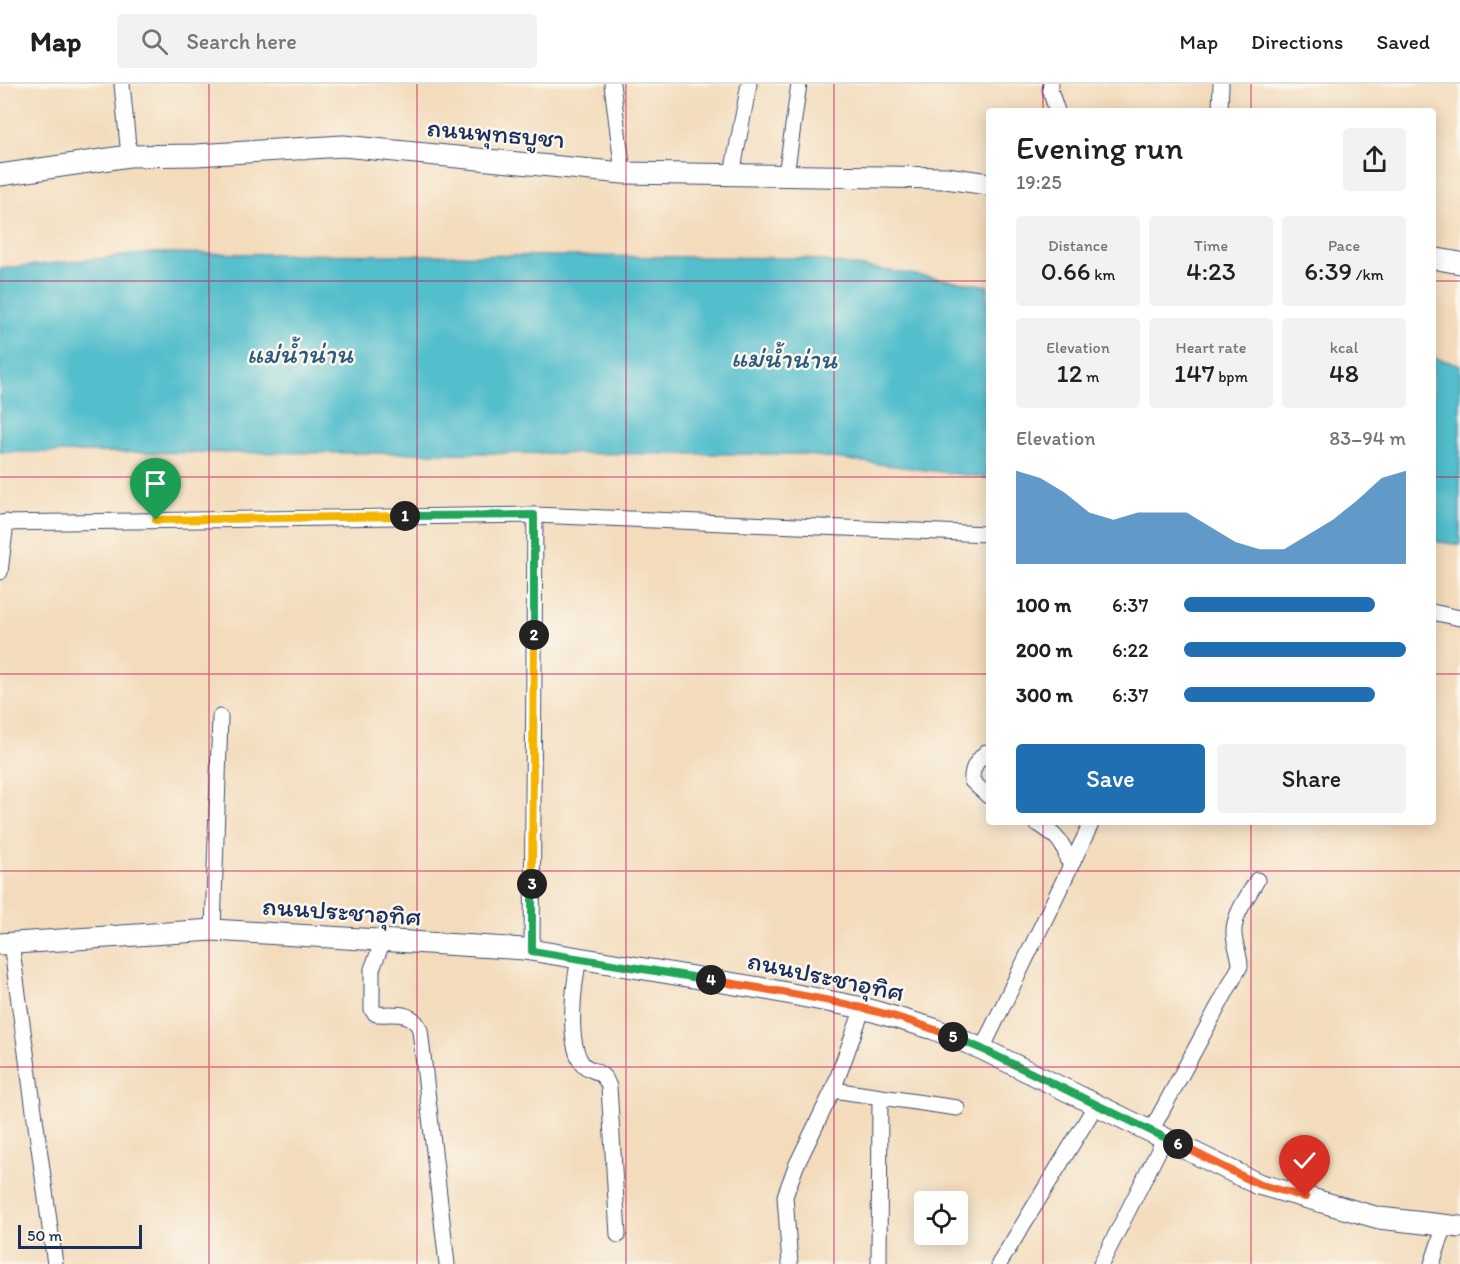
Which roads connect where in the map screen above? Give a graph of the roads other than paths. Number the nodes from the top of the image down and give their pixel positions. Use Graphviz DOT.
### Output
graph roads {
  1 [pos="122,84"];
  2 [pos="612,84"];
  3 [pos="748,84"];
  4 [pos="799,84"];
  5 [pos="1051,84"];
  6 [pos="1221,84"];
  7 [pos="1057,108"];
  8 [pos="1220,108"];
  9 [pos="129,156"];
  10 [pos="623,173"];
  11 [pos="732,174"];
  12 [pos="0,175"];
  13 [pos="786,175"];
  14 [pos="986,184"];
  15 [pos="1436,259"];
  16 [pos="1460,263"];
  17 [pos="534,515"];
  18 [pos="3,522"];
  19 [pos="986,534"];
  20 [pos="0,572"];
  21 [pos="1436,613"];
  22 [pos="1460,618"];
  23 [pos="220,717"];
  24 [pos="986,752"];
  25 [pos="986,794"];
  26 [pos="1039,825"];
  27 [pos="1090,825"];
  28 [pos="1072,862"];
  29 [pos="1257,880"];
  30 [pos="213,930"];
  31 [pos="383,941"];
  32 [pos="6,943"];
  33 [pos="532,951"];
  34 [pos="579,958"];
  35 [pos="863,1008"];
  36 [pos="982,1049"];
  37 [pos="833,1090"];
  38 [pos="880,1097"];
  39 [pos="1096,1105"];
  40 [pos="957,1108"];
  41 [pos="1158,1135"];
  42 [pos="1453,1226"];
  43 [pos="618,1235"];
  44 [pos="55,1264"];
  45 [pos="447,1264"];
  46 [pos="790,1264"];
  47 [pos="879,1264"];
  48 [pos="999,1264"];
  49 [pos="1101,1264"];
  50 [pos="1432,1264"];
  1 -- 9 [label="street"];
  2 -- 10 [label="street"];
  3 -- 11 [label="street"];
  4 -- 13 [label="street"];
  5 -- 7 [label="street"];
  6 -- 8 [label="street"];
  9 -- 10 [label="street, ถนนพุทธบูชา"];
  9 -- 12 [label="street, ถนนพุทธบูชา"];
  10 -- 11 [label="street, ถนนพุทธบูชา"];
  11 -- 13 [label="street, ถนนพุทธบูชา"];
  13 -- 14 [label="street, ถนนพุทธบูชา"];
  15 -- 16 [label="street"];
  17 -- 18 [label="street"];
  17 -- 19 [label="street"];
  17 -- 33 [label="street"];
  18 -- 20 [label="street"];
  21 -- 22 [label="street"];
  23 -- 30 [label="street"];
  24 -- 25 [label="street"];
  26 -- 28 [label="street"];
  27 -- 28 [label="street"];
  28 -- 36 [label="street"];
  29 -- 41 [label="street"];
  30 -- 31 [label="street, ถนนประชาอุทิศ"];
  30 -- 32 [label="street, ถนนประชาอุทิศ"];
  31 -- 33 [label="street, ถนนประชาอุทิศ"];
  31 -- 45 [label="street"];
  32 -- 44 [label="street"];
  33 -- 34 [label="street, ถนนประชาอุทิศ"];
  34 -- 35 [label="street, ถนนประชาอุทิศ"];
  34 -- 43 [label="street"];
  35 -- 36 [label="street, ถนนประชาอุทิศ"];
  35 -- 37 [label="street"];
  36 -- 39 [label="street, ถนนประชาอุทิศ"];
  37 -- 38 [label="street"];
  37 -- 46 [label="street"];
  38 -- 40 [label="street"];
  38 -- 47 [label="street"];
  39 -- 41 [label="street, ถนนประชาอุทิศ"];
  39 -- 48 [label="street"];
  41 -- 42 [label="street, ถนนประชาอุทิศ"];
  41 -- 49 [label="street"];
  42 -- 50 [label="street"];
}
